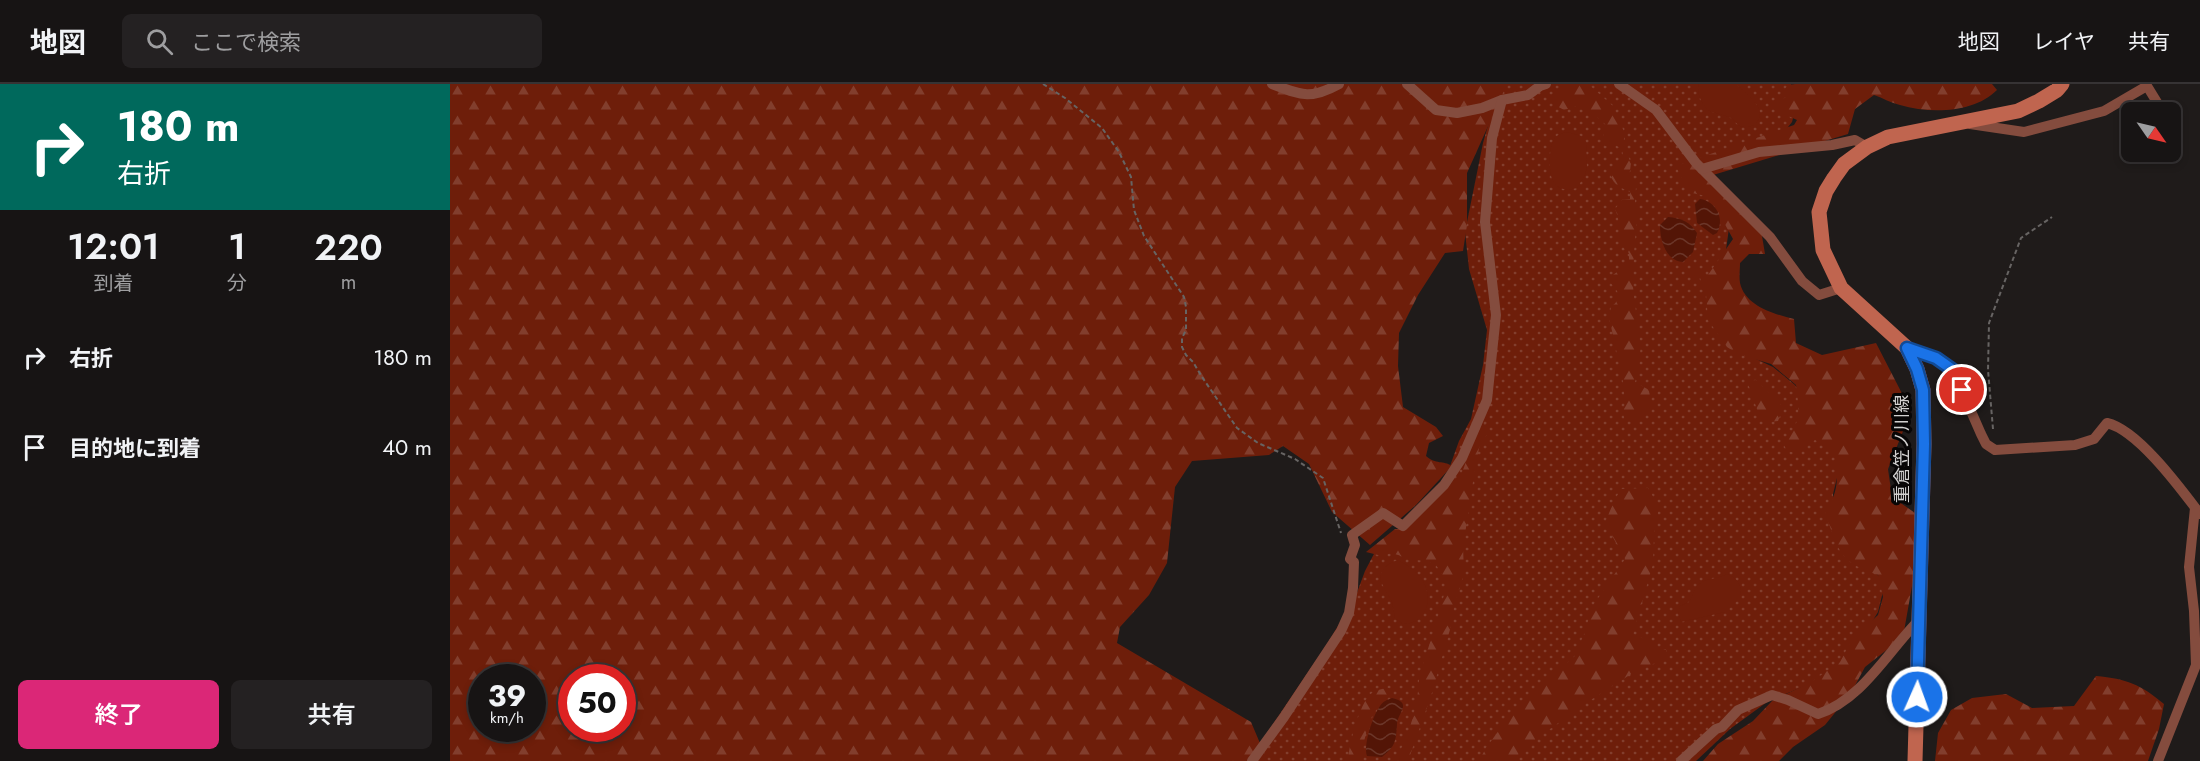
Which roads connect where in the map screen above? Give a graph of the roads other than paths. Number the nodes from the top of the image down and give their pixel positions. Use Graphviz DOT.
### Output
graph roads {
  1 [pos="1272,84"];
  2 [pos="1339,84"];
  3 [pos="1407,84"];
  4 [pos="1546,84"];
  5 [pos="1619,84"];
  6 [pos="2062,84"];
  7 [pos="1502,100"];
  8 [pos="2157,102"];
  9 [pos="1958,122"];
  10 [pos="1867,147"];
  11 [pos="1702,169"];
  12 [pos="1841,288"];
  13 [pos="1907,348"];
  14 [pos="2198,511"];
  15 [pos="1920,619"];
  16 [pos="1252,761"];
  17 [pos="1681,761"];
  18 [pos="1915,761"];
  19 [pos="2158,761"];
  1 -- 2 [label="street"];
  3 -- 7 [label="street"];
  4 -- 7 [label="street"];
  5 -- 11 [label="street"];
  6 -- 9 [label="main road, 重倉笠ノ川線"];
  7 -- 16 [label="street"];
  8 -- 9 [label="street"];
  9 -- 10 [label="main road, 重倉笠ノ川線"];
  10 -- 11 [label="street"];
  10 -- 12 [label="main road, 重倉笠ノ川線"];
  11 -- 12 [label="street"];
  12 -- 13 [label="main road, 重倉笠ノ川線"];
  13 -- 14 [label="street"];
  13 -- 15 [label="main road, 重倉笠ノ川線"];
  14 -- 19 [label="street"];
  15 -- 17 [label="street"];
  15 -- 18 [label="main road, 重倉笠ノ川線"];
}
